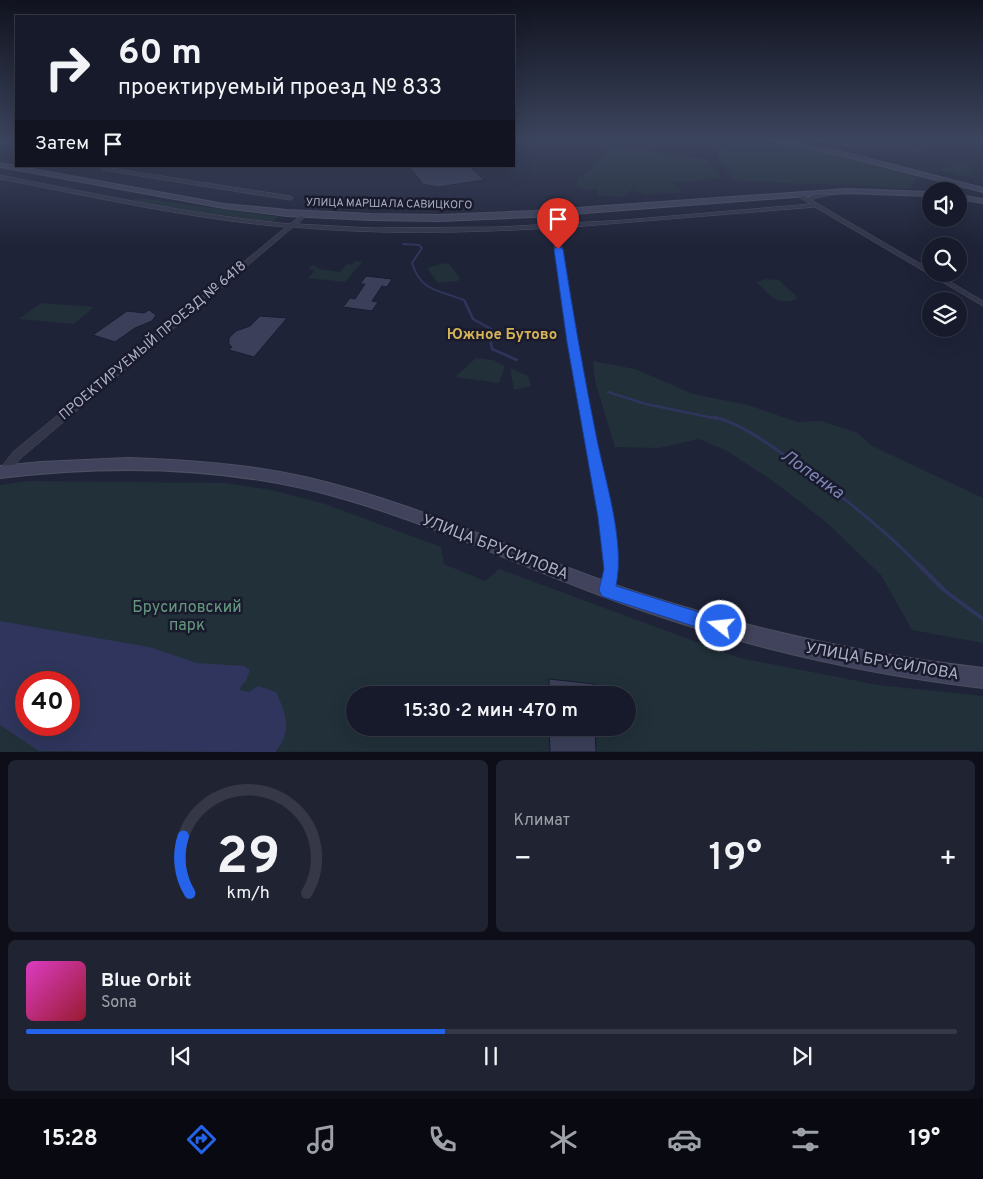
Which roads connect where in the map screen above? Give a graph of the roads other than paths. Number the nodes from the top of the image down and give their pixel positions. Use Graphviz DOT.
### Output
graph roads {
  1 [pos="5,176"];
  2 [pos="9,176"];
  3 [pos="57,176"];
  4 [pos="149,176"];
  5 [pos="928,176"];
  6 [pos="119,188"];
  7 [pos="981,190"];
  8 [pos="824,194"];
  9 [pos="800,195"];
  10 [pos="922,195"];
  11 [pos="922,196"];
  12 [pos="290,198"];
  13 [pos="967,200"];
  14 [pos="971,201"];
  15 [pos="983,202"];
  16 [pos="812,203"];
  17 [pos="305,214"];
  18 [pos="555,225"];
  19 [pos="290,226"];
  20 [pos="922,267"];
  21 [pos="947,282"];
  22 [pos="983,304"];
  23 [pos="2,472"];
  24 [pos="607,590"];
  25 [pos="983,678"];
  1 -- 19 [label="street"];
  2 -- 6 [label="street"];
  3 -- 6 [label="street, УЛИЦА МАРШАЛА САВИЦКОГО"];
  4 -- 12 [label="street"];
  5 -- 7 [label="street"];
  6 -- 17 [label="street, УЛИЦА МАРШАЛА САВИЦКОГО"];
  7 -- 14 [label="street"];
  8 -- 9 [label="street"];
  8 -- 11 [label="street"];
  8 -- 16 [label="street"];
  9 -- 10 [label="street, УЛИЦА МАРШАЛА САВИЦКОГО"];
  9 -- 16 [label="street"];
  9 -- 17 [label="street, УЛИЦА МАРШАЛА САВИЦКОГО"];
  13 -- 14 [label="street"];
  14 -- 15 [label="street"];
  16 -- 18 [label="street"];
  16 -- 20 [label="street"];
  17 -- 19 [label="street, ПРОЕКТИРУЕМЫЙ ПРОЕЗД № 6418"];
  18 -- 19 [label="street"];
  18 -- 24 [label="street"];
  19 -- 23 [label="street, ПРОЕКТИРУЕМЫЙ ПРОЕЗД № 6418"];
  21 -- 22 [label="street"];
  23 -- 24 [label="street, УЛИЦА БРУСИЛОВА"];
  24 -- 25 [label="street, УЛИЦА БРУСИЛОВА"];
}
